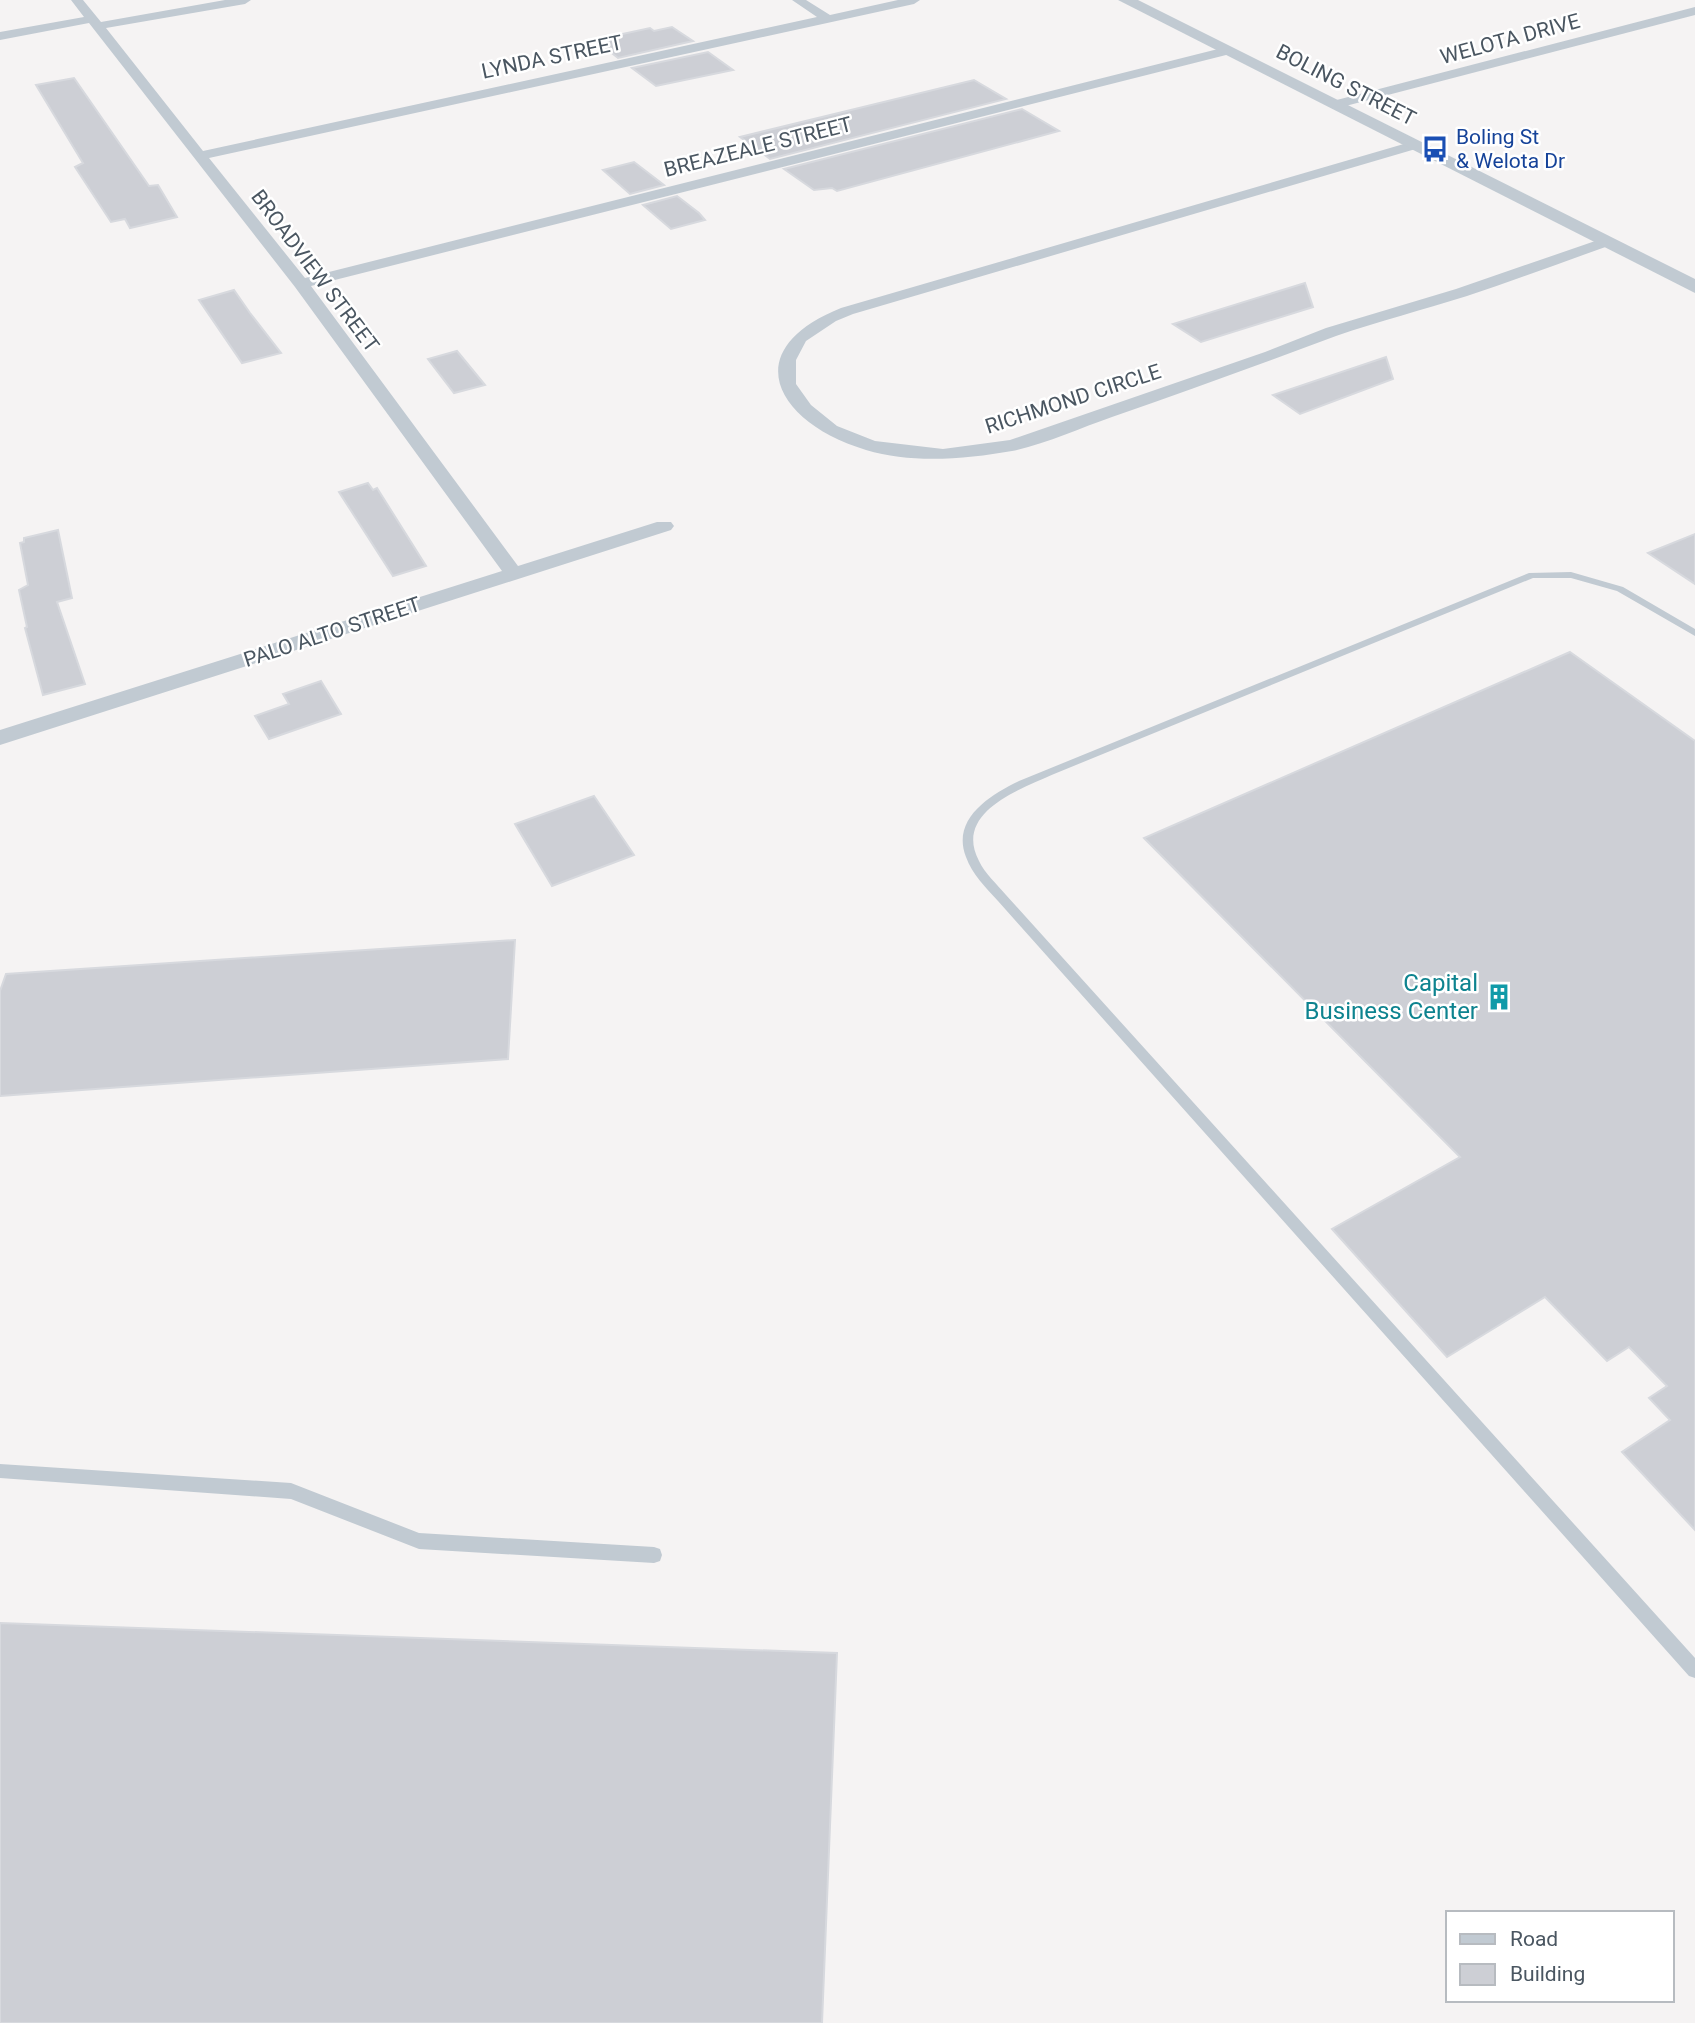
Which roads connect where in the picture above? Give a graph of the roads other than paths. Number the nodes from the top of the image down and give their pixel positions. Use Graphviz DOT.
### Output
graph roads {
  1 [pos="77,0"];
  2 [pos="245,0"];
  3 [pos="798,0"];
  4 [pos="914,0"];
  5 [pos="1126,0"];
  6 [pos="1695,11"];
  7 [pos="828,19"];
  8 [pos="95,23"];
  9 [pos="0,36"];
  10 [pos="1226,51"];
  11 [pos="1334,105"];
  12 [pos="1414,145"];
  13 [pos="200,156"];
  14 [pos="1606,242"];
  15 [pos="301,284"];
  16 [pos="1695,287"];
  17 [pos="663,526"];
  18 [pos="513,573"];
  19 [pos="1695,633"];
  20 [pos="0,738"];
  21 [pos="0,1471"];
  22 [pos="654,1555"];
  23 [pos="1695,1670"];
  1 -- 8 [label="street, BROADVIEW STREET"];
  2 -- 8 [label="street"];
  3 -- 7 [label="street"];
  4 -- 7 [label="street, LYNDA STREET"];
  5 -- 10 [label="street, BOLING STREET"];
  6 -- 11 [label="street, WELOTA DRIVE"];
  7 -- 13 [label="street, LYNDA STREET"];
  8 -- 9 [label="street"];
  8 -- 13 [label="street, BROADVIEW STREET"];
  10 -- 11 [label="street, BOLING STREET"];
  10 -- 15 [label="street, BREAZEALE STREET"];
  11 -- 12 [label="street, BOLING STREET"];
  12 -- 14 [label="street, BOLING STREET"];
  12 -- 14 [label="street, RICHMOND CIRCLE"];
  13 -- 15 [label="street, BROADVIEW STREET"];
  14 -- 16 [label="street, BOLING STREET"];
  15 -- 18 [label="street, BROADVIEW STREET"];
  17 -- 18 [label="street, PALO ALTO STREET"];
  18 -- 20 [label="street, PALO ALTO STREET"];
  19 -- 23 [label="lane"];
  21 -- 22 [label="lane"];
}
